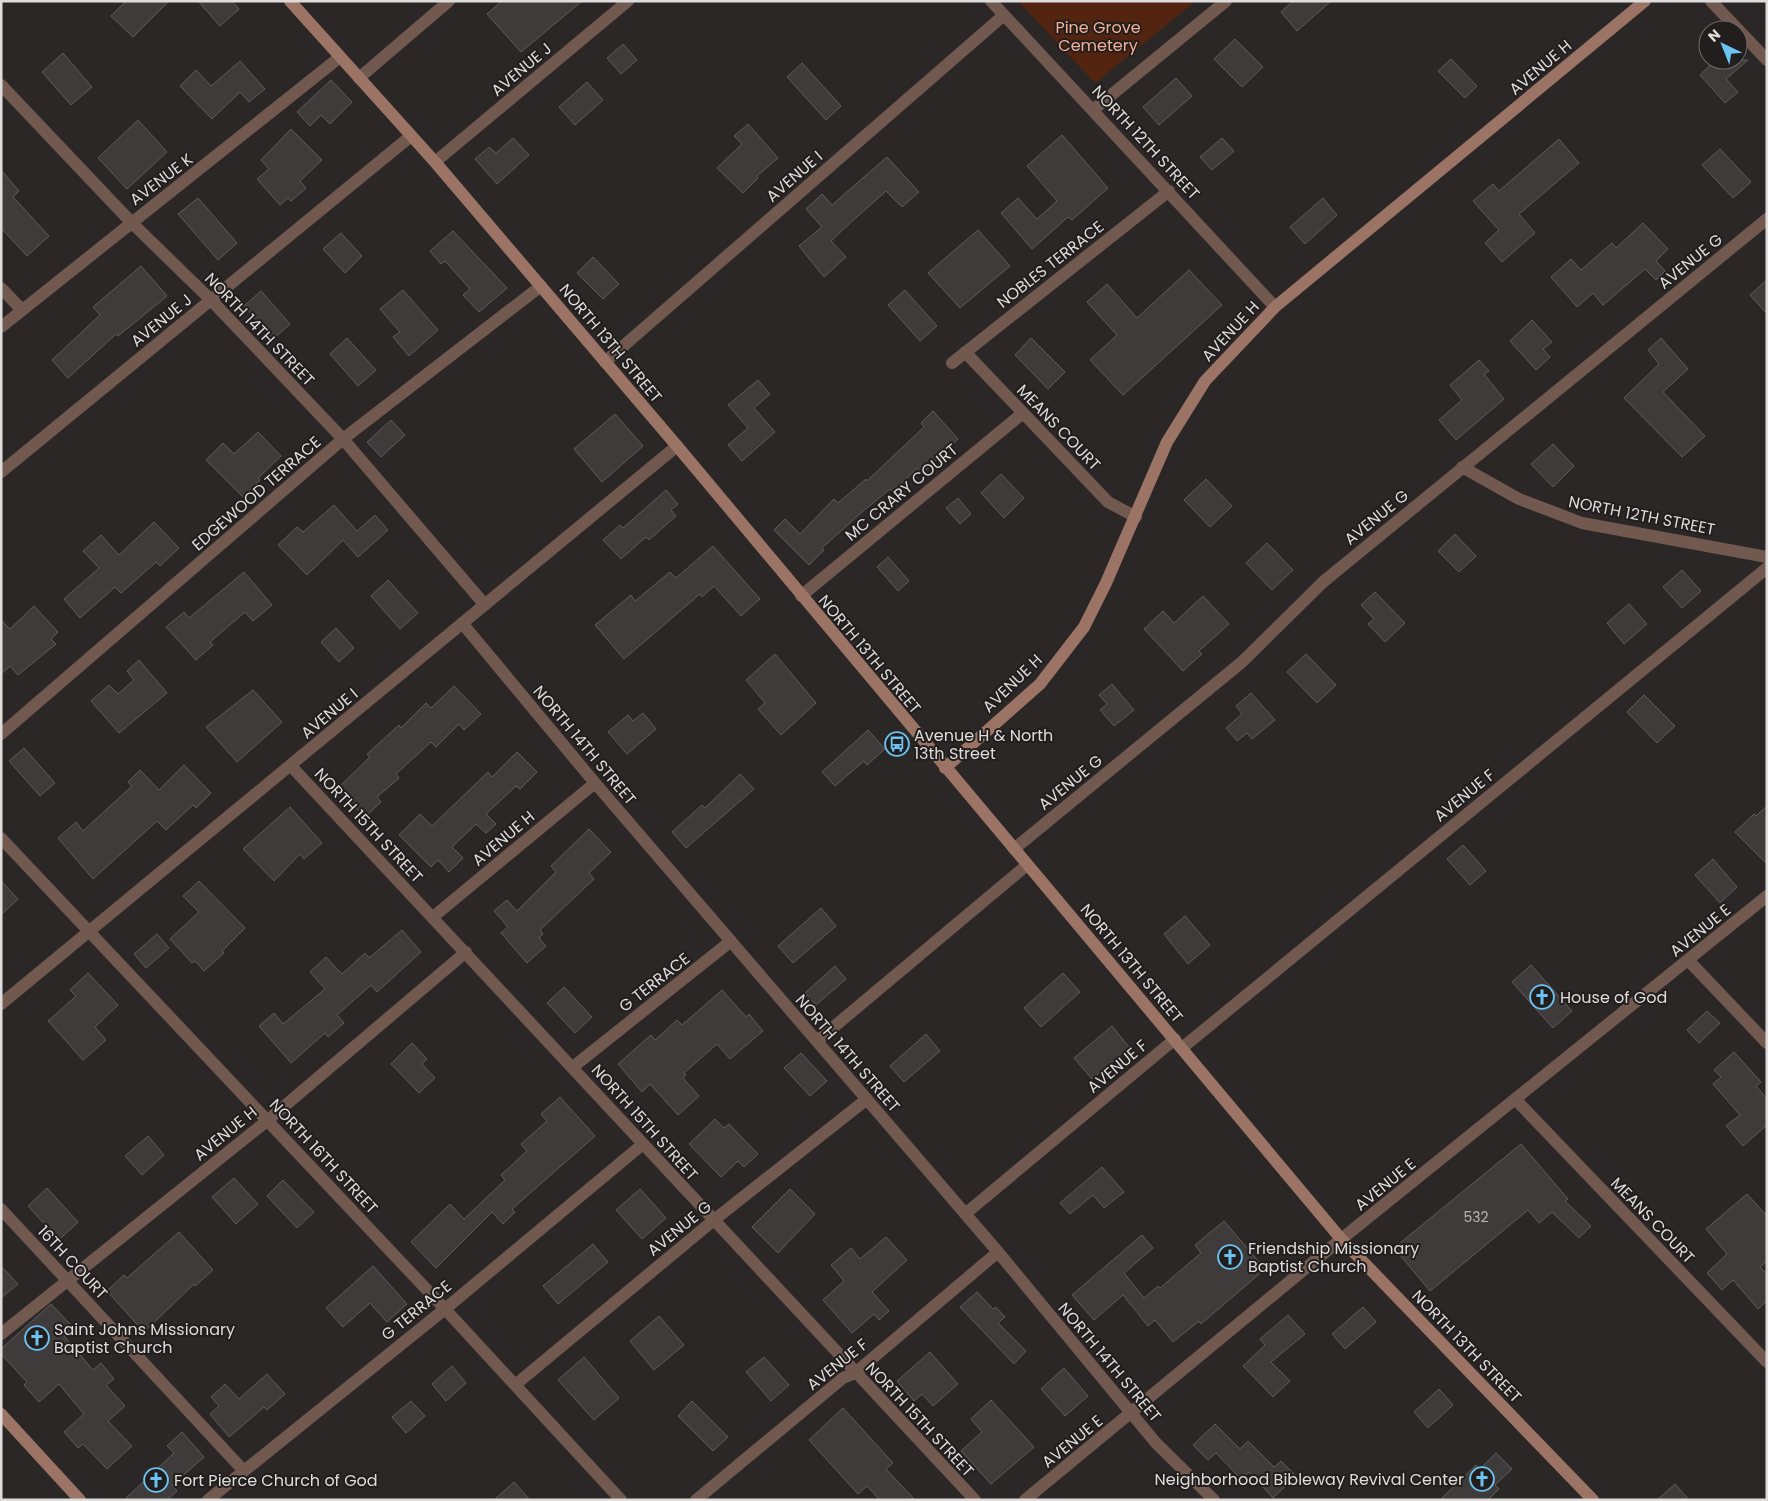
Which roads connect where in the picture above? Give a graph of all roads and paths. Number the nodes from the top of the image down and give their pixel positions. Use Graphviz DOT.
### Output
graph roads {
  1 [pos="290,1"];
  2 [pos="449,1"];
  3 [pos="628,1"];
  4 [pos="991,1"];
  5 [pos="1226,1"];
  6 [pos="1644,1"];
  7 [pos="1710,1"];
  8 [pos="1004,15"];
  9 [pos="340,57"];
  10 [pos="1767,60"];
  11 [pos="359,78"];
  12 [pos="1,85"];
  13 [pos="1093,110"];
  14 [pos="411,136"];
  15 [pos="435,162"];
  16 [pos="1169,191"];
  17 [pos="1767,219"];
  18 [pos="131,222"];
  19 [pos="541,286"];
  20 [pos="1,288"];
  21 [pos="212,300"];
  22 [pos="1275,307"];
  23 [pos="22,310"];
  24 [pos="1,327"];
  25 [pos="965,352"];
  26 [pos="605,362"];
  27 [pos="952,363"];
  28 [pos="1023,413"];
  29 [pos="343,440"];
  30 [pos="677,446"];
  31 [pos="1462,467"];
  32 [pos="1,472"];
  33 [pos="1136,517"];
  34 [pos="1767,557"];
  35 [pos="1767,568"];
  36 [pos="801,596"];
  37 [pos="485,605"];
  38 [pos="462,623"];
  39 [pos="1,734"];
  40 [pos="291,766"];
  41 [pos="944,768"];
  42 [pos="595,783"];
  43 [pos="1,838"];
  44 [pos="1014,849"];
  45 [pos="1027,865"];
  46 [pos="1767,896"];
  47 [pos="433,917"];
  48 [pos="89,933"];
  49 [pos="731,941"];
  50 [pos="466,952"];
  51 [pos="1688,960"];
  52 [pos="1,1004"];
  53 [pos="817,1042"];
  54 [pos="1178,1043"];
  55 [pos="1767,1043"];
  56 [pos="573,1067"];
  57 [pos="866,1099"];
  58 [pos="1516,1100"];
  59 [pos="268,1120"];
  60 [pos="644,1144"];
  61 [pos="1,1209"];
  62 [pos="965,1214"];
  63 [pos="714,1220"];
  64 [pos="1342,1240"];
  65 [pos="998,1252"];
  66 [pos="68,1280"];
  67 [pos="445,1309"];
  68 [pos="1,1334"];
  69 [pos="1767,1362"];
  70 [pos="855,1373"];
  71 [pos="515,1385"];
  72 [pos="1132,1413"];
  73 [pos="1,1414"];
  74 [pos="243,1470"];
  75 [pos="80,1500"];
  76 [pos="208,1500"];
  77 [pos="621,1500"];
  78 [pos="696,1500"];
  79 [pos="975,1500"];
  80 [pos="1025,1500"];
  81 [pos="1214,1500"];
  82 [pos="1593,1500"];
  1 -- 9 [label="street, NORTH 13TH STREET"];
  2 -- 11 [label="street"];
  3 -- 15 [label="street, AVENUE J"];
  4 -- 8 [label="street, NORTH 12TH STREET"];
  5 -- 13 [label="street"];
  6 -- 22 [label="street, AVENUE H"];
  7 -- 10 [label="street"];
  8 -- 13 [label="street, NORTH 12TH STREET"];
  8 -- 26 [label="street, AVENUE I"];
  9 -- 11 [label="street, NORTH 13TH STREET"];
  9 -- 18 [label="street, AVENUE K"];
  11 -- 14 [label="street, NORTH 13TH STREET"];
  12 -- 18 [label="street, NORTH 14TH STREET"];
  13 -- 16 [label="street, NORTH 12TH STREET"];
  14 -- 15 [label="street, NORTH 13TH STREET"];
  14 -- 21 [label="street, AVENUE J"];
  15 -- 19 [label="street, NORTH 13TH STREET"];
  16 -- 22 [label="street, NORTH 12TH STREET"];
  16 -- 25 [label="street, NOBLES TERRACE"];
  17 -- 31 [label="street, AVENUE G"];
  18 -- 21 [label="street, NORTH 14TH STREET"];
  18 -- 23 [label="street, AVENUE K"];
  19 -- 26 [label="street, NORTH 13TH STREET"];
  19 -- 29 [label="street, EDGEWOOD TERRACE"];
  20 -- 23 [label="street"];
  21 -- 29 [label="street, NORTH 14TH STREET"];
  21 -- 32 [label="street, AVENUE J"];
  22 -- 33 [label="street, AVENUE H"];
  23 -- 24 [label="street, AVENUE K"];
  25 -- 27 [label="street, NOBLES TERRACE"];
  25 -- 28 [label="street, MEANS COURT"];
  26 -- 30 [label="street, NORTH 13TH STREET"];
  28 -- 33 [label="street, MEANS COURT"];
  28 -- 36 [label="street, MC CRARY COURT"];
  29 -- 37 [label="street, NORTH 14TH STREET"];
  29 -- 39 [label="street, EDGEWOOD TERRACE"];
  30 -- 36 [label="street, NORTH 13TH STREET"];
  30 -- 37 [label="street, AVENUE I"];
  31 -- 34 [label="street, NORTH 12TH STREET"];
  31 -- 44 [label="street, AVENUE G"];
  33 -- 41 [label="street, AVENUE H"];
  35 -- 54 [label="street, AVENUE F"];
  36 -- 41 [label="street, NORTH 13TH STREET"];
  37 -- 38 [label="street, AVENUE I"];
  38 -- 40 [label="street, AVENUE I"];
  38 -- 42 [label="street, NORTH 14TH STREET"];
  40 -- 47 [label="street, NORTH 15TH STREET"];
  40 -- 48 [label="street, AVENUE I"];
  41 -- 44 [label="street, NORTH 13TH STREET"];
  42 -- 47 [label="street, AVENUE H"];
  42 -- 49 [label="street, NORTH 14TH STREET"];
  43 -- 48 [label="street, NORTH 16TH STREET"];
  44 -- 45 [label="street, NORTH 13TH STREET"];
  45 -- 53 [label="street"];
  45 -- 54 [label="street, NORTH 13TH STREET"];
  46 -- 51 [label="street, AVENUE E"];
  47 -- 50 [label="street, NORTH 15TH STREET"];
  48 -- 52 [label="street, AVENUE I"];
  48 -- 59 [label="street, NORTH 16TH STREET"];
  49 -- 53 [label="street, NORTH 14TH STREET"];
  49 -- 56 [label="street, G TERRACE"];
  50 -- 56 [label="street, NORTH 15TH STREET"];
  50 -- 59 [label="street, AVENUE H"];
  51 -- 55 [label="street"];
  51 -- 58 [label="street, AVENUE E"];
  53 -- 57 [label="street, NORTH 14TH STREET"];
  54 -- 62 [label="street, AVENUE F"];
  54 -- 64 [label="street, NORTH 13TH STREET"];
  56 -- 60 [label="street, NORTH 15TH STREET"];
  57 -- 62 [label="street, NORTH 14TH STREET"];
  57 -- 63 [label="street, AVENUE G"];
  58 -- 64 [label="street, AVENUE E"];
  58 -- 69 [label="street, MEANS COURT"];
  59 -- 66 [label="street, AVENUE H"];
  59 -- 67 [label="street, NORTH 16TH STREET"];
  60 -- 63 [label="street, NORTH 15TH STREET"];
  60 -- 67 [label="street, G TERRACE"];
  61 -- 66 [label="street, 16TH COURT"];
  62 -- 65 [label="street, NORTH 14TH STREET"];
  63 -- 70 [label="street, NORTH 15TH STREET"];
  63 -- 71 [label="street, AVENUE G"];
  64 -- 72 [label="street, AVENUE E"];
  64 -- 82 [label="street, NORTH 13TH STREET"];
  65 -- 70 [label="street, AVENUE F"];
  65 -- 72 [label="street, NORTH 14TH STREET"];
  66 -- 68 [label="street, AVENUE H"];
  66 -- 74 [label="street, 16TH COURT"];
  67 -- 71 [label="street, NORTH 16TH STREET"];
  67 -- 74 [label="street, G TERRACE"];
  70 -- 78 [label="street, AVENUE F"];
  70 -- 79 [label="street, NORTH 15TH STREET"];
  71 -- 77 [label="street, NORTH 16TH STREET"];
  72 -- 80 [label="street, AVENUE E"];
  72 -- 81 [label="street, NORTH 14TH STREET"];
  73 -- 75 [label="street"];
  74 -- 76 [label="street, G TERRACE"];
}
